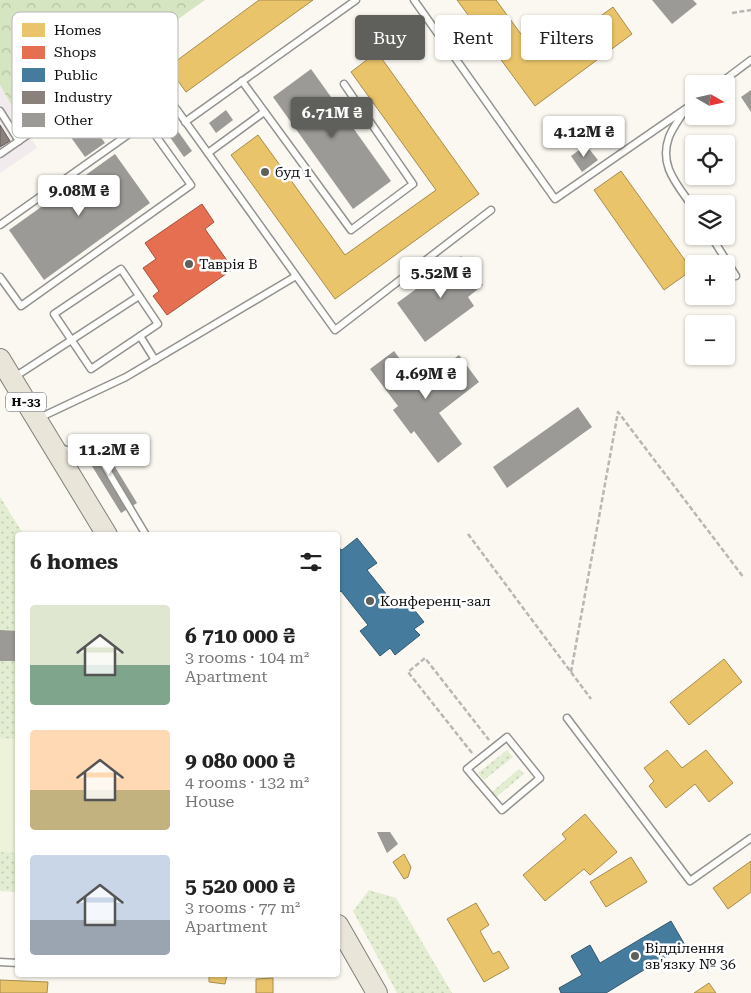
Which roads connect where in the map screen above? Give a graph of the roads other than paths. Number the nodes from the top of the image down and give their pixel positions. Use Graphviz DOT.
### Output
graph roads {
  1 [pos="356,0"];
  2 [pos="414,0"];
  3 [pos="751,60"];
  4 [pos="731,75"];
  5 [pos="242,81"];
  6 [pos="344,84"];
  7 [pos="684,110"];
  8 [pos="0,111"];
  9 [pos="178,112"];
  10 [pos="264,112"];
  11 [pos="185,122"];
  12 [pos="12,131"];
  13 [pos="16,138"];
  14 [pos="22,138"];
  15 [pos="124,138"];
  16 [pos="157,138"];
  17 [pos="18,141"];
  18 [pos="208,153"];
  19 [pos="0,154"];
  20 [pos="685,196"];
  21 [pos="491,210"];
  22 [pos="0,226"];
  23 [pos="717,245"];
  24 [pos="296,276"];
  25 [pos="736,276"];
  26 [pos="0,277"];
  27 [pos="140,296"];
  28 [pos="140,336"];
  29 [pos="72,340"];
  30 [pos="0,359"];
  31 [pos="155,360"];
  32 [pos="12,379"];
  33 [pos="36,419"];
  34 [pos="52,445"];
  35 [pos="105,532"];
  36 [pos="144,532"];
  37 [pos="567,718"];
  38 [pos="495,747"];
  39 [pos="751,838"];
  40 [pos="340,928"];
  41 [pos="0,962"];
  42 [pos="15,963"];
  43 [pos="377,993"];
  1 -- 5 [label="lane"];
  2 -- 7 [label="lane"];
  3 -- 4 [label="lane"];
  5 -- 10 [label="lane"];
  5 -- 11 [label="lane"];
  6 -- 10 [label="lane"];
  7 -- 20 [label="lane"];
  8 -- 12 [label="lane"];
  9 -- 11 [label="lane"];
  10 -- 18 [label="lane"];
  11 -- 18 [label="lane"];
  13 -- 17 [label="lane"];
  14 -- 17 [label="lane"];
  15 -- 22 [label="lane"];
  16 -- 26 [label="lane"];
  17 -- 19 [label="lane"];
  18 -- 24 [label="lane"];
  21 -- 24 [label="lane"];
  23 -- 25 [label="lane"];
  24 -- 31 [label="lane"];
  27 -- 28 [label="lane"];
  27 -- 29 [label="lane"];
  27 -- 29 [label="lane"];
  28 -- 29 [label="lane"];
  28 -- 31 [label="lane"];
  29 -- 32 [label="lane"];
  30 -- 32 [label="main road, Н-33"];
  31 -- 33 [label="lane"];
  32 -- 33 [label="main road, Н-33"];
  33 -- 34 [label="main road, Н-33"];
  34 -- 35 [label="main road, Н-33"];
  34 -- 36 [label="lane"];
  37 -- 39 [label="lane"];
  38 -- 38 [label="lane"];
  40 -- 43 [label="main road"];
  41 -- 42 [label="lane"];
}
